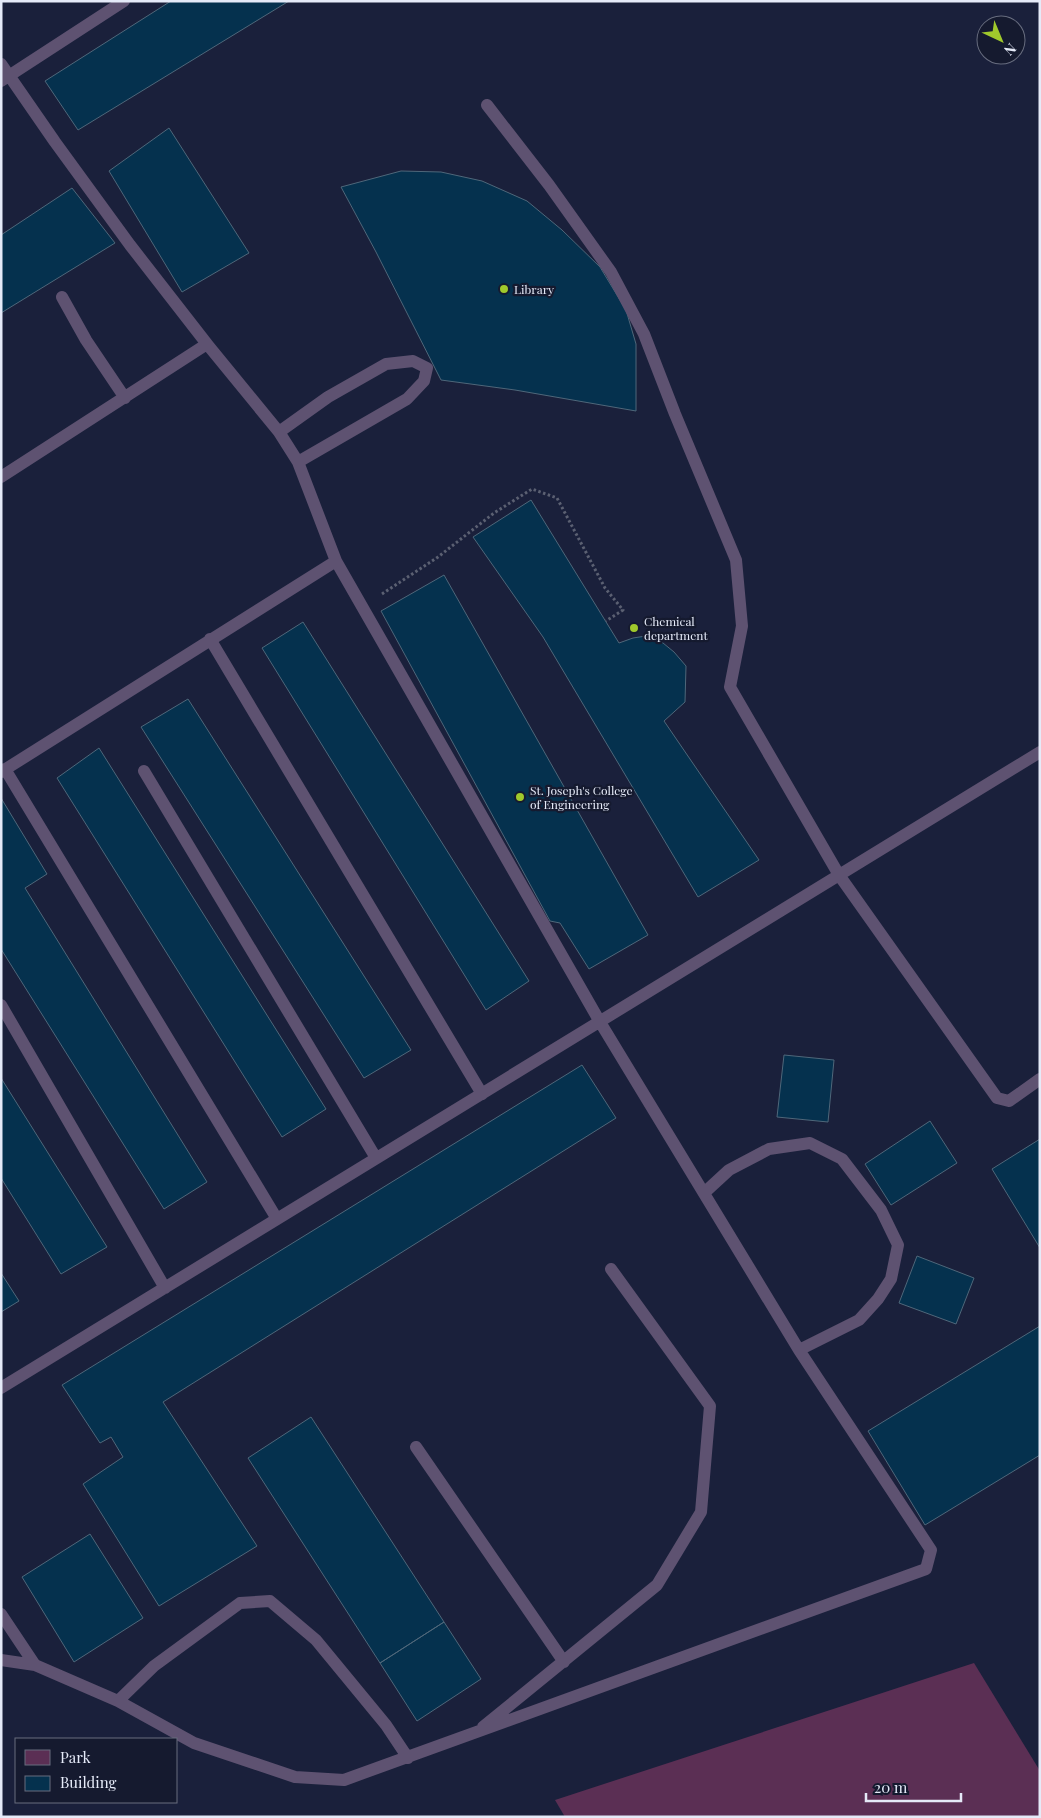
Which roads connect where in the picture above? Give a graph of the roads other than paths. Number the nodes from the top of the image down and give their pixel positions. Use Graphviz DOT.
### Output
graph roads {
  1 [pos="124,1"];
  2 [pos="1,64"];
  3 [pos="6,78"];
  4 [pos="487,105"];
  5 [pos="62,297"];
  6 [pos="207,344"];
  7 [pos="125,398"];
  8 [pos="279,432"];
  9 [pos="298,462"];
  10 [pos="1,477"];
  11 [pos="336,560"];
  12 [pos="210,639"];
  13 [pos="1040,752"];
  14 [pos="3,770"];
  15 [pos="144,771"];
  16 [pos="839,875"];
  17 [pos="1,1005"];
  18 [pos="600,1022"];
  19 [pos="1040,1079"];
  20 [pos="482,1094"];
  21 [pos="376,1158"];
  22 [pos="704,1193"];
  23 [pos="277,1219"];
  24 [pos="611,1269"];
  25 [pos="165,1288"];
  26 [pos="799,1350"];
  27 [pos="1,1388"];
  28 [pos="416,1447"];
  29 [pos="1,1614"];
  30 [pos="1,1660"];
  31 [pos="564,1662"];
  32 [pos="35,1665"];
  33 [pos="118,1701"];
  34 [pos="473,1734"];
  35 [pos="408,1758"];
  1 -- 3 [label="lane"];
  2 -- 3 [label="lane"];
  3 -- 6 [label="lane"];
  4 -- 16 [label="lane"];
  5 -- 7 [label="lane"];
  6 -- 7 [label="lane"];
  6 -- 8 [label="lane"];
  7 -- 10 [label="lane"];
  8 -- 9 [label="lane"];
  8 -- 9 [label="lane"];
  9 -- 11 [label="lane"];
  11 -- 12 [label="lane"];
  11 -- 18 [label="lane"];
  12 -- 14 [label="lane"];
  12 -- 20 [label="lane"];
  13 -- 16 [label="lane"];
  14 -- 23 [label="lane"];
  15 -- 21 [label="lane"];
  16 -- 18 [label="lane"];
  16 -- 19 [label="lane"];
  17 -- 25 [label="lane"];
  18 -- 20 [label="lane"];
  18 -- 22 [label="lane"];
  20 -- 21 [label="lane"];
  21 -- 23 [label="lane"];
  22 -- 26 [label="lane"];
  22 -- 26 [label="lane"];
  23 -- 25 [label="lane"];
  24 -- 31 [label="lane"];
  25 -- 27 [label="lane"];
  26 -- 34 [label="lane"];
  28 -- 31 [label="lane"];
  29 -- 32 [label="lane"];
  30 -- 32 [label="lane"];
  31 -- 34 [label="lane"];
  32 -- 33 [label="lane"];
  33 -- 35 [label="lane"];
  33 -- 35 [label="lane"];
  34 -- 35 [label="lane"];
}
